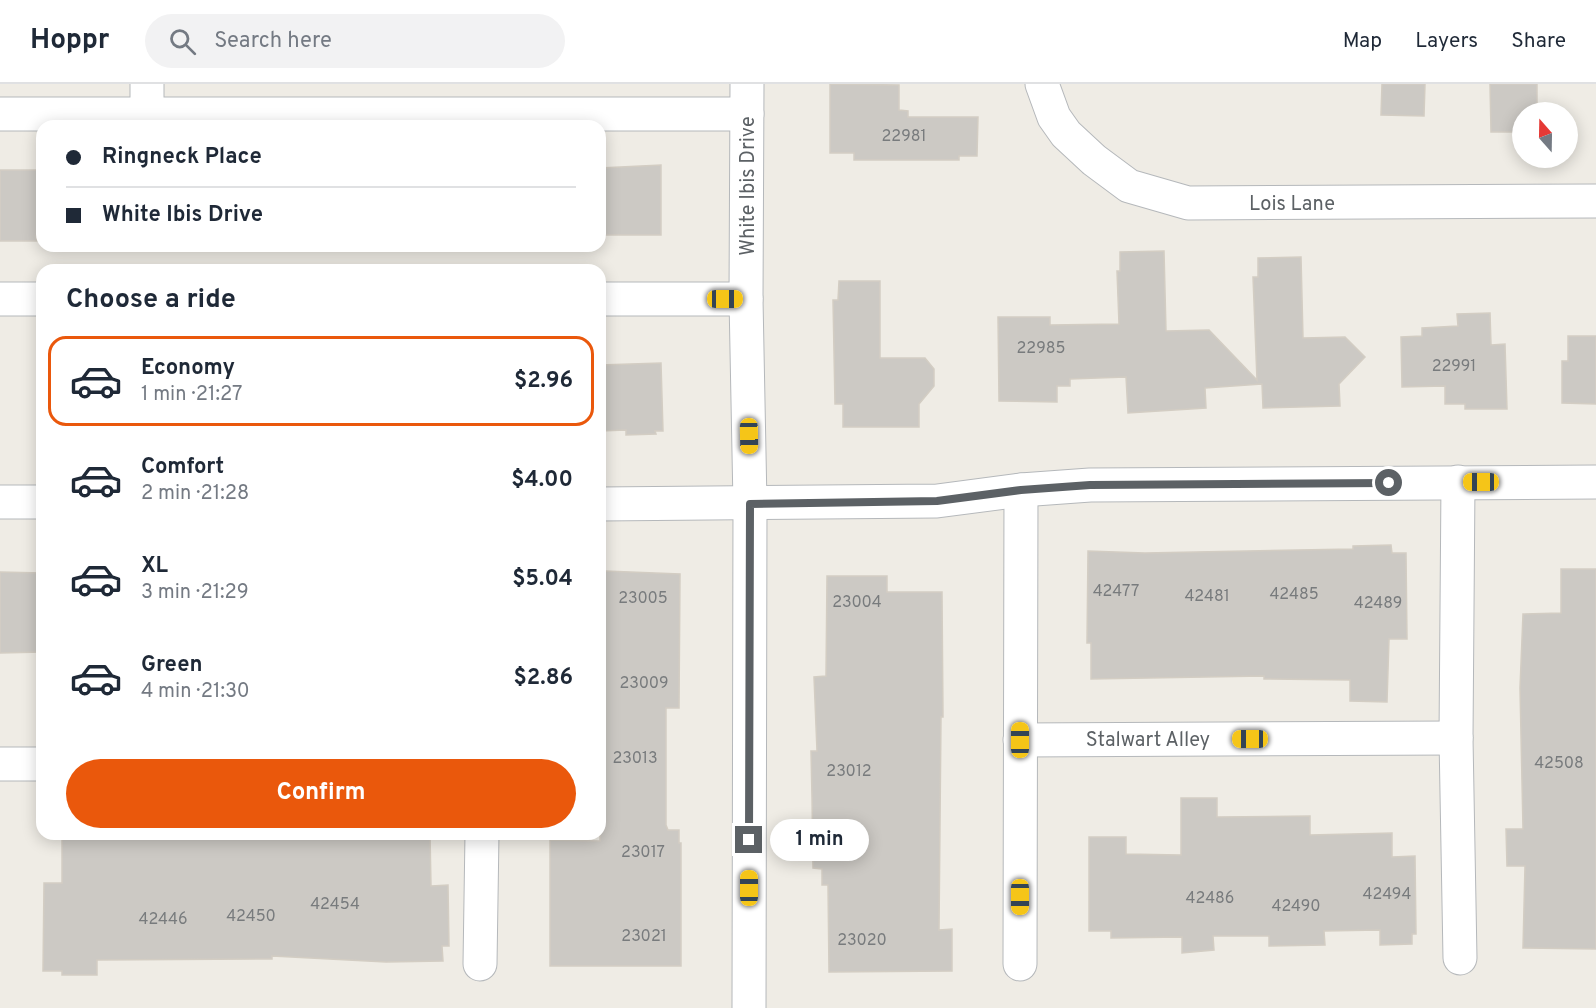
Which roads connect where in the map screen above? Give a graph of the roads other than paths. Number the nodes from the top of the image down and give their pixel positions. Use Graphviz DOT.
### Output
graph roads {
  1 [pos="1042,84"];
  2 [pos="147,99"];
  3 [pos="747,99"];
  4 [pos="0,114"];
  5 [pos="1596,201"];
  6 [pos="0,299"];
  7 [pos="36,299"];
  8 [pos="606,299"];
  9 [pos="746,299"];
  10 [pos="1458,482"];
  11 [pos="1596,482"];
  12 [pos="1021,490"];
  13 [pos="0,502"];
  14 [pos="36,502"];
  15 [pos="606,504"];
  16 [pos="750,504"];
  17 [pos="1456,738"];
  18 [pos="1020,740"];
  19 [pos="0,764"];
  20 [pos="36,764"];
  21 [pos="482,840"];
  22 [pos="1460,958"];
  23 [pos="480,964"];
  24 [pos="1020,964"];
  25 [pos="749,1008"];
  1 -- 5 [label="street, Lois Lane"];
  2 -- 3 [label="street"];
  2 -- 4 [label="street"];
  3 -- 9 [label="street, White Ibis Drive"];
  6 -- 7 [label="street"];
  8 -- 9 [label="street"];
  9 -- 16 [label="street, White Ibis Drive"];
  10 -- 11 [label="street"];
  10 -- 12 [label="street"];
  10 -- 17 [label="street"];
  12 -- 16 [label="street"];
  12 -- 18 [label="street"];
  13 -- 14 [label="street"];
  15 -- 16 [label="street"];
  16 -- 25 [label="street, White Ibis Drive"];
  17 -- 18 [label="street, Stalwart Alley"];
  17 -- 22 [label="street"];
  18 -- 24 [label="street"];
  19 -- 20 [label="street"];
  21 -- 23 [label="street"];
}
